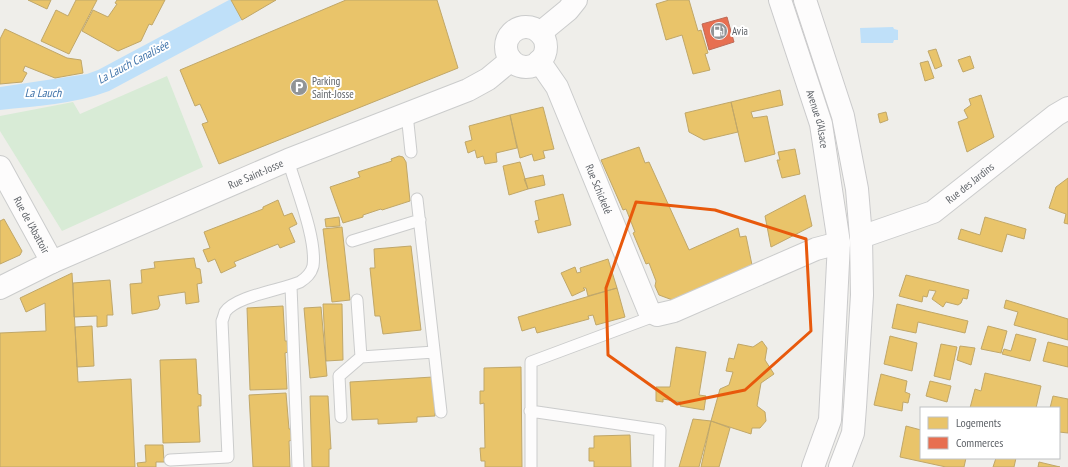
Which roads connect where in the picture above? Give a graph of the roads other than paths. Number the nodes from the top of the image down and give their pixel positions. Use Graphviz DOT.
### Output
graph roads {
  1 [pos="576,0"];
  2 [pos="780,0"];
  3 [pos="805,0"];
  4 [pos="540,33"];
  5 [pos="511,60"];
  6 [pos="539,62"];
  7 [pos="1068,108"];
  8 [pos="407,114"];
  9 [pos="411,152"];
  10 [pos="288,160"];
  11 [pos="0,167"];
  12 [pos="417,199"];
  13 [pos="420,220"];
  14 [pos="861,238"];
  15 [pos="352,241"];
  16 [pos="839,243"];
  17 [pos="52,262"];
  18 [pos="291,286"];
  19 [pos="0,288"];
  20 [pos="356,300"];
  21 [pos="657,315"];
  22 [pos="434,352"];
  23 [pos="361,357"];
  24 [pos="530,410"];
  25 [pos="441,412"];
  26 [pos="341,417"];
  27 [pos="170,460"];
  28 [pos="298,467"];
  29 [pos="531,467"];
  30 [pos="659,467"];
  31 [pos="813,467"];
  32 [pos="840,467"];
  1 -- 4 [label="street"];
  2 -- 16 [label="street, Avenue d'Alsace"];
  3 -- 14 [label="street"];
  4 -- 5 [label="street"];
  4 -- 6 [label="street"];
  5 -- 6 [label="street"];
  5 -- 8 [label="street, Rue Saint-Josse"];
  6 -- 21 [label="street, Rue Schickelé"];
  7 -- 14 [label="street, Rue des Jardins"];
  8 -- 9 [label="lane"];
  8 -- 10 [label="street, Rue Saint-Josse"];
  10 -- 17 [label="street, Rue Saint-Josse"];
  10 -- 18 [label="lane"];
  11 -- 17 [label="street, Rue de l'Abattoir"];
  12 -- 13 [label="lane"];
  13 -- 15 [label="lane"];
  13 -- 22 [label="lane"];
  14 -- 16 [label="street"];
  14 -- 32 [label="street"];
  16 -- 21 [label="street"];
  16 -- 31 [label="street, Avenue d'Alsace"];
  17 -- 19 [label="street, Rue Saint-Josse"];
  18 -- 27 [label="lane"];
  18 -- 28 [label="lane"];
  20 -- 23 [label="lane"];
  21 -- 24 [label="lane"];
  22 -- 23 [label="lane"];
  22 -- 25 [label="lane"];
  23 -- 26 [label="lane"];
  24 -- 29 [label="lane"];
  24 -- 30 [label="lane"];
}
